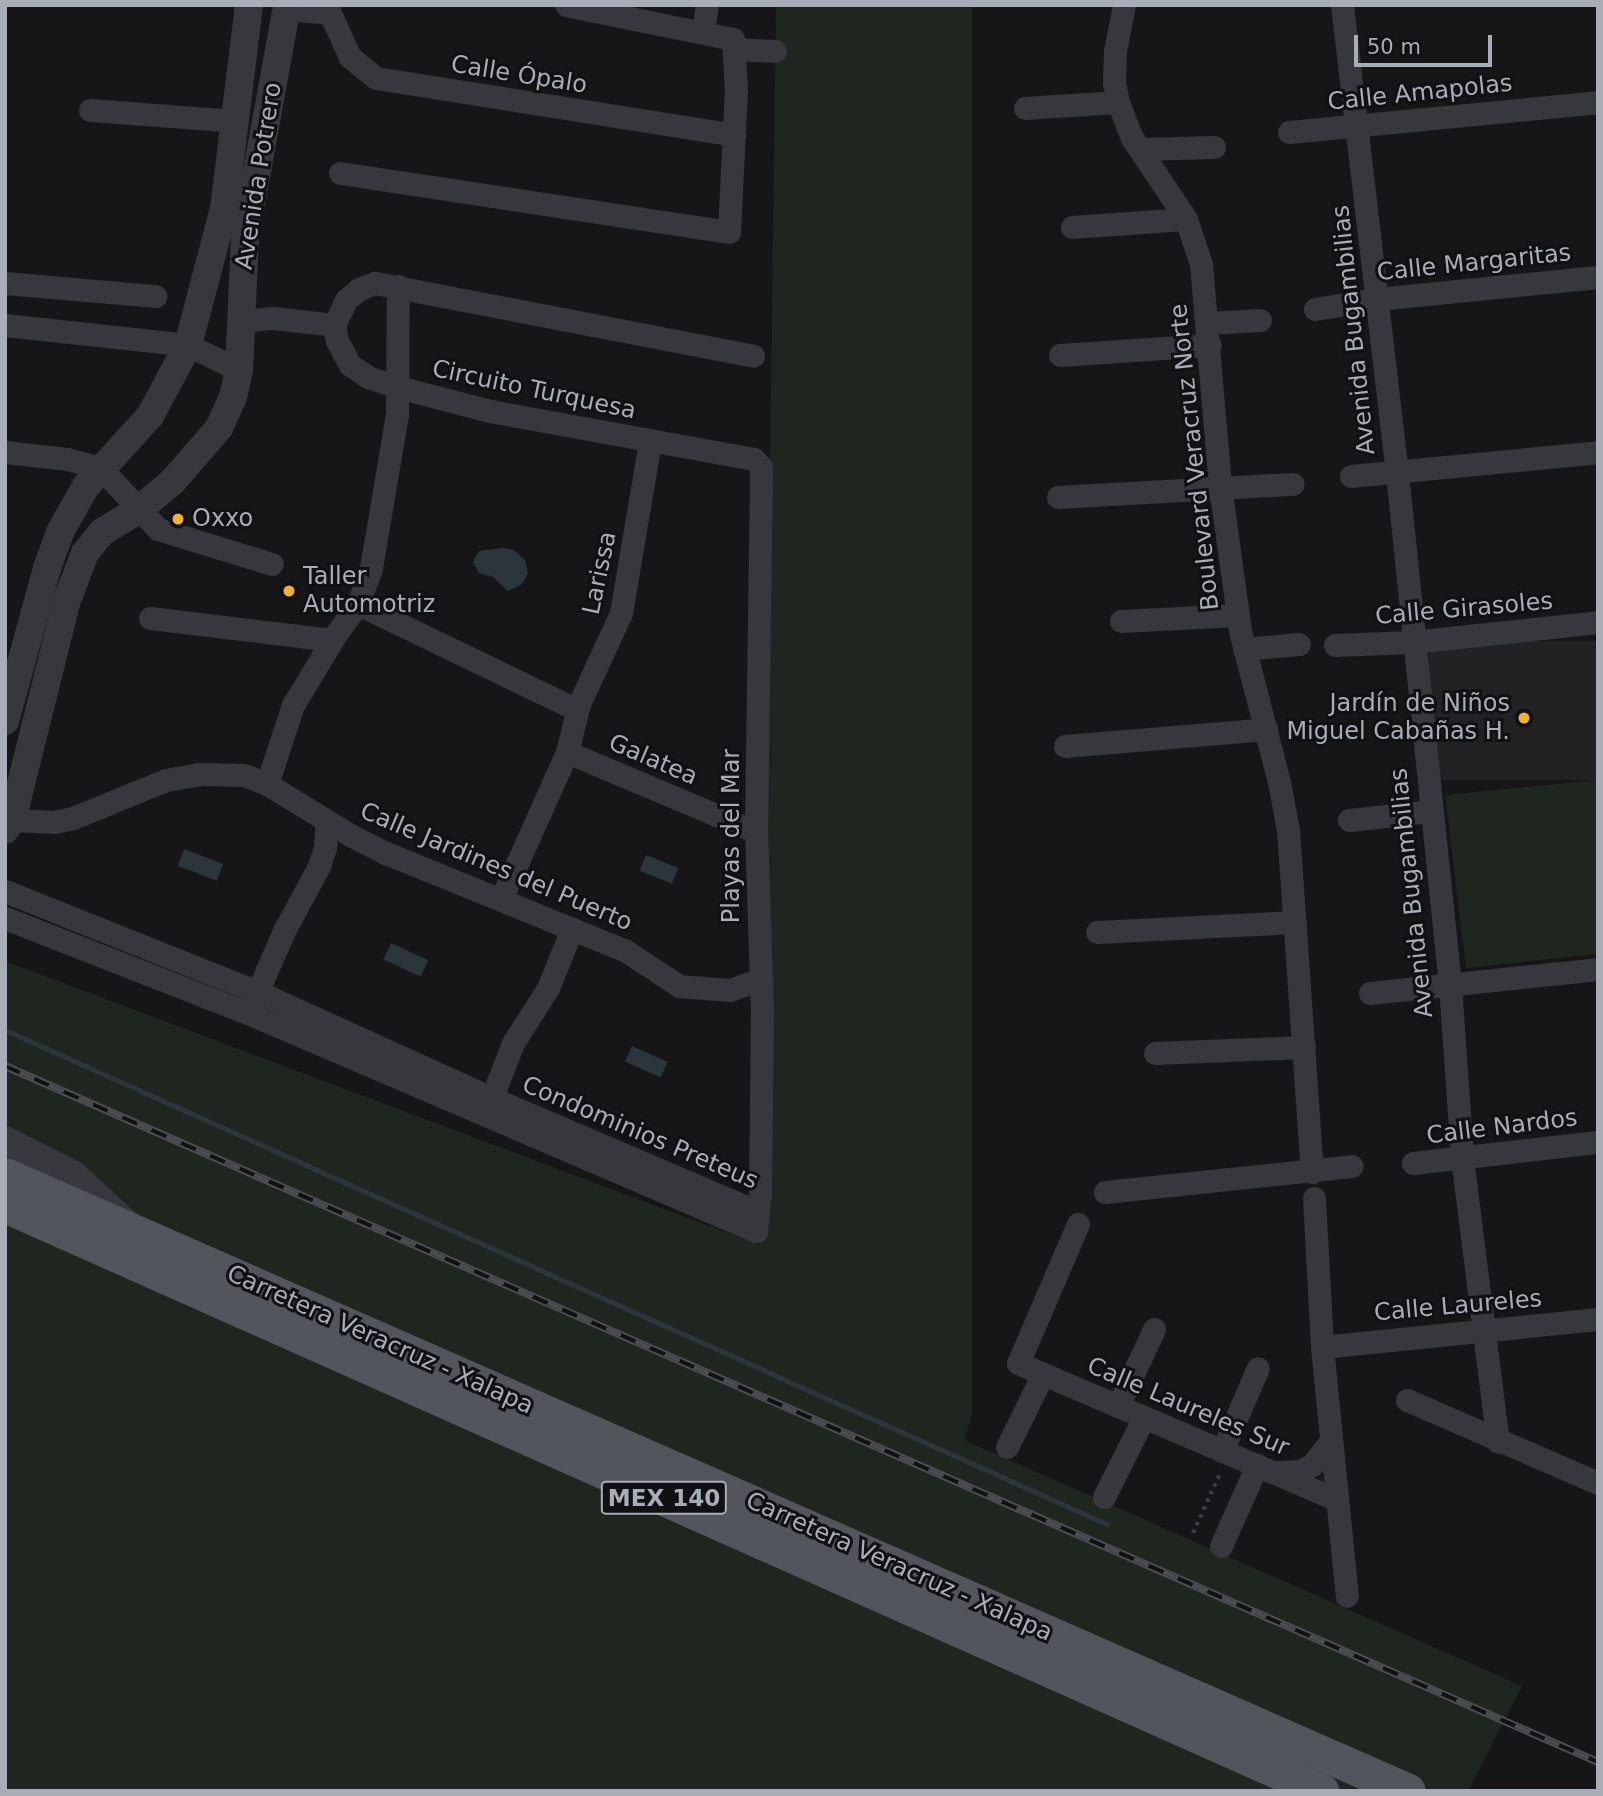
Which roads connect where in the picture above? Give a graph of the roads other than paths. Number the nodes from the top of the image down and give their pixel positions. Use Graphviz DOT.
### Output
graph roads {
  1 [pos="249,5"];
  2 [pos="566,5"];
  3 [pos="707,5"];
  4 [pos="1124,5"];
  5 [pos="1342,5"];
  6 [pos="287,7"];
  7 [pos="335,9"];
  8 [pos="604,9"];
  9 [pos="703,32"];
  10 [pos="733,44"];
  11 [pos="775,51"];
  12 [pos="1118,102"];
  13 [pos="1598,102"];
  14 [pos="1025,108"];
  15 [pos="90,110"];
  16 [pos="235,121"];
  17 [pos="1358,127"];
  18 [pos="1289,132"];
  19 [pos="735,135"];
  20 [pos="1214,147"];
  21 [pos="1141,149"];
  22 [pos="340,173"];
  23 [pos="1186,219"];
  24 [pos="1072,227"];
  25 [pos="1598,277"];
  26 [pos="5,283"];
  27 [pos="398,286"];
  28 [pos="155,296"];
  29 [pos="1377,299"];
  30 [pos="1315,309"];
  31 [pos="1259,320"];
  32 [pos="243,321"];
  33 [pos="5,325"];
  34 [pos="334,325"];
  35 [pos="1209,334"];
  36 [pos="188,345"];
  37 [pos="1060,355"];
  38 [pos="753,356"];
  39 [pos="239,370"];
  40 [pos="398,387"];
  41 [pos="650,440"];
  42 [pos="5,452"];
  43 [pos="1598,452"];
  44 [pos="756,460"];
  45 [pos="102,471"];
  46 [pos="1397,472"];
  47 [pos="1351,476"];
  48 [pos="1293,484"];
  49 [pos="1220,486"];
  50 [pos="1058,497"];
  51 [pos="140,509"];
  52 [pos="272,564"];
  53 [pos="358,604"];
  54 [pos="1238,615"];
  55 [pos="150,618"];
  56 [pos="1121,621"];
  57 [pos="1598,622"];
  58 [pos="332,640"];
  59 [pos="1412,642"];
  60 [pos="1299,644"];
  61 [pos="1335,645"];
  62 [pos="1244,649"];
  63 [pos="578,710"];
  64 [pos="5,721"];
  65 [pos="1266,729"];
  66 [pos="1065,746"];
  67 [pos="567,752"];
  68 [pos="267,784"];
  69 [pos="1430,811"];
  70 [pos="1349,820"];
  71 [pos="327,821"];
  72 [pos="9,825"];
  73 [pos="756,832"];
  74 [pos="5,891"];
  75 [pos="500,899"];
  76 [pos="5,918"];
  77 [pos="1295,922"];
  78 [pos="572,929"];
  79 [pos="1097,932"];
  80 [pos="1598,969"];
  81 [pos="760,979"];
  82 [pos="1450,985"];
  83 [pos="258,992"];
  84 [pos="1370,993"];
  85 [pos="248,1013"];
  86 [pos="1304,1047"];
  87 [pos="1156,1053"];
  88 [pos="488,1107"];
  89 [pos="5,1140"];
  90 [pos="1598,1142"];
  91 [pos="1462,1158"];
  92 [pos="1413,1163"];
  93 [pos="1352,1166"];
  94 [pos="1312,1172"];
  95 [pos="5,1175"];
  96 [pos="1105,1192"];
  97 [pos="1314,1198"];
  98 [pos="5,1205"];
  99 [pos="758,1212"];
  100 [pos="1078,1224"];
  101 [pos="138,1234"];
  102 [pos="1598,1319"];
  103 [pos="1154,1329"];
  104 [pos="1485,1331"];
  105 [pos="1322,1348"];
  106 [pos="1258,1368"];
  107 [pos="1043,1374"];
  108 [pos="1407,1400"];
  109 [pos="1118,1406"];
  110 [pos="1144,1417"];
  111 [pos="1331,1441"];
  112 [pos="1498,1442"];
  113 [pos="1007,1447"];
  114 [pos="1225,1452"];
  115 [pos="1265,1469"];
  116 [pos="1598,1483"];
  117 [pos="1104,1497"];
  118 [pos="1337,1500"];
  119 [pos="1221,1546"];
  120 [pos="1347,1596"];
  121 [pos="1322,1791"];
  122 [pos="1408,1791"];
  1 -- 16 [label="street, Avenida Potrero"];
  2 -- 8 [label="street"];
  3 -- 9 [label="street"];
  4 -- 12 [label="street, Boulevard Veracruz Norte"];
  5 -- 17 [label="street, Avenida Bugambilias"];
  6 -- 7 [label="street"];
  6 -- 32 [label="street, Avenida Potrero"];
  7 -- 19 [label="street, Calle Ópalo"];
  8 -- 9 [label="street"];
  9 -- 10 [label="street"];
  10 -- 11 [label="street"];
  10 -- 19 [label="street"];
  12 -- 14 [label="street"];
  12 -- 21 [label="street, Boulevard Veracruz Norte"];
  13 -- 17 [label="street, Calle Amapolas"];
  15 -- 16 [label="street"];
  16 -- 36 [label="street, Avenida Potrero"];
  17 -- 18 [label="street, Calle Amapolas"];
  17 -- 29 [label="street, Avenida Bugambilias"];
  19 -- 22 [label="street"];
  20 -- 21 [label="street"];
  21 -- 23 [label="street, Boulevard Veracruz Norte"];
  23 -- 24 [label="street"];
  23 -- 35 [label="street, Boulevard Veracruz Norte"];
  25 -- 29 [label="street, Calle Margaritas"];
  26 -- 28 [label="street"];
  27 -- 34 [label="street"];
  27 -- 38 [label="street"];
  27 -- 40 [label="street"];
  29 -- 30 [label="street, Calle Margaritas"];
  29 -- 46 [label="street, Avenida Bugambilias"];
  31 -- 35 [label="street"];
  32 -- 34 [label="street"];
  32 -- 39 [label="street, Avenida Potrero"];
  33 -- 36 [label="street"];
  34 -- 40 [label="street, Circuito Turquesa"];
  35 -- 37 [label="street"];
  35 -- 49 [label="street, Boulevard Veracruz Norte"];
  36 -- 39 [label="street"];
  36 -- 45 [label="street, Avenida Potrero"];
  39 -- 51 [label="street, Avenida Potrero"];
  40 -- 41 [label="street, Circuito Turquesa"];
  40 -- 53 [label="street"];
  41 -- 44 [label="street, Circuito Turquesa"];
  41 -- 63 [label="street, Larissa"];
  42 -- 45 [label="street"];
  43 -- 46 [label="street"];
  44 -- 73 [label="street, Playas del Mar"];
  45 -- 51 [label="street"];
  45 -- 64 [label="street, Avenida Potrero"];
  46 -- 47 [label="street"];
  46 -- 59 [label="street, Avenida Bugambilias"];
  48 -- 49 [label="street"];
  49 -- 50 [label="street"];
  49 -- 54 [label="street, Boulevard Veracruz Norte"];
  51 -- 52 [label="street"];
  51 -- 72 [label="street, Avenida Potrero"];
  53 -- 58 [label="street"];
  53 -- 63 [label="street"];
  54 -- 56 [label="street"];
  54 -- 62 [label="street, Boulevard Veracruz Norte"];
  55 -- 58 [label="street"];
  57 -- 59 [label="street, Calle Girasoles"];
  58 -- 68 [label="street"];
  59 -- 61 [label="street, Calle Girasoles"];
  59 -- 69 [label="street, Avenida Bugambilias"];
  60 -- 62 [label="street"];
  62 -- 65 [label="street, Boulevard Veracruz Norte"];
  63 -- 67 [label="street, Larissa"];
  65 -- 66 [label="street"];
  65 -- 77 [label="street, Boulevard Veracruz Norte"];
  67 -- 73 [label="street, Galatea"];
  67 -- 75 [label="street, Larissa"];
  68 -- 71 [label="street, Calle Jardines del Puerto"];
  68 -- 72 [label="street, Calle Jardines del Puerto"];
  69 -- 70 [label="street"];
  69 -- 82 [label="street, Avenida Bugambilias"];
  71 -- 75 [label="street, Calle Jardines del Puerto"];
  71 -- 83 [label="street"];
  73 -- 81 [label="street, Playas del Mar"];
  74 -- 83 [label="street, Condominios Preteus"];
  75 -- 78 [label="street, Calle Jardines del Puerto"];
  76 -- 85 [label="street, Condominios Preteus"];
  77 -- 79 [label="street"];
  77 -- 86 [label="street, Boulevard Veracruz Norte"];
  78 -- 81 [label="street, Calle Jardines del Puerto"];
  78 -- 88 [label="street"];
  80 -- 82 [label="street"];
  81 -- 99 [label="street, Playas del Mar"];
  82 -- 84 [label="street"];
  82 -- 91 [label="street, Avenida Bugambilias"];
  83 -- 85 [label="street"];
  83 -- 88 [label="street, Condominios Preteus"];
  85 -- 88 [label="street, Condominios Preteus"];
  86 -- 87 [label="street"];
  86 -- 94 [label="street, Boulevard Veracruz Norte"];
  88 -- 99 [label="street, Condominios Preteus"];
  89 -- 101 [label="street"];
  90 -- 91 [label="street, Calle Nardos"];
  91 -- 92 [label="street, Calle Nardos"];
  91 -- 104 [label="street, Avenida Bugambilias"];
  93 -- 94 [label="street"];
  94 -- 96 [label="street"];
  95 -- 101 [label="main road, Carretera Veracruz - Xalapa / MEX 140"];
  97 -- 105 [label="street"];
  98 -- 121 [label="main road, Carretera Veracruz - Xalapa / MEX 140"];
  100 -- 107 [label="street, Calle Laureles Sur"];
  101 -- 122 [label="main road, Carretera Veracruz - Xalapa / MEX 140"];
  102 -- 104 [label="street, Calle Laureles"];
  103 -- 109 [label="street"];
  104 -- 105 [label="street, Calle Laureles"];
  104 -- 112 [label="street, Avenida Bugambilias"];
  105 -- 111 [label="street"];
  106 -- 114 [label="street"];
  107 -- 109 [label="street, Calle Laureles Sur"];
  107 -- 113 [label="street"];
  108 -- 112 [label="street"];
  109 -- 110 [label="street, Calle Laureles Sur"];
  110 -- 114 [label="street, Calle Laureles Sur"];
  110 -- 117 [label="street"];
  111 -- 115 [label="street"];
  111 -- 118 [label="street"];
  112 -- 116 [label="street"];
  114 -- 115 [label="street, Calle Laureles Sur"];
  115 -- 118 [label="street, Calle Laureles Sur"];
  115 -- 119 [label="street"];
  118 -- 120 [label="street"];
}
